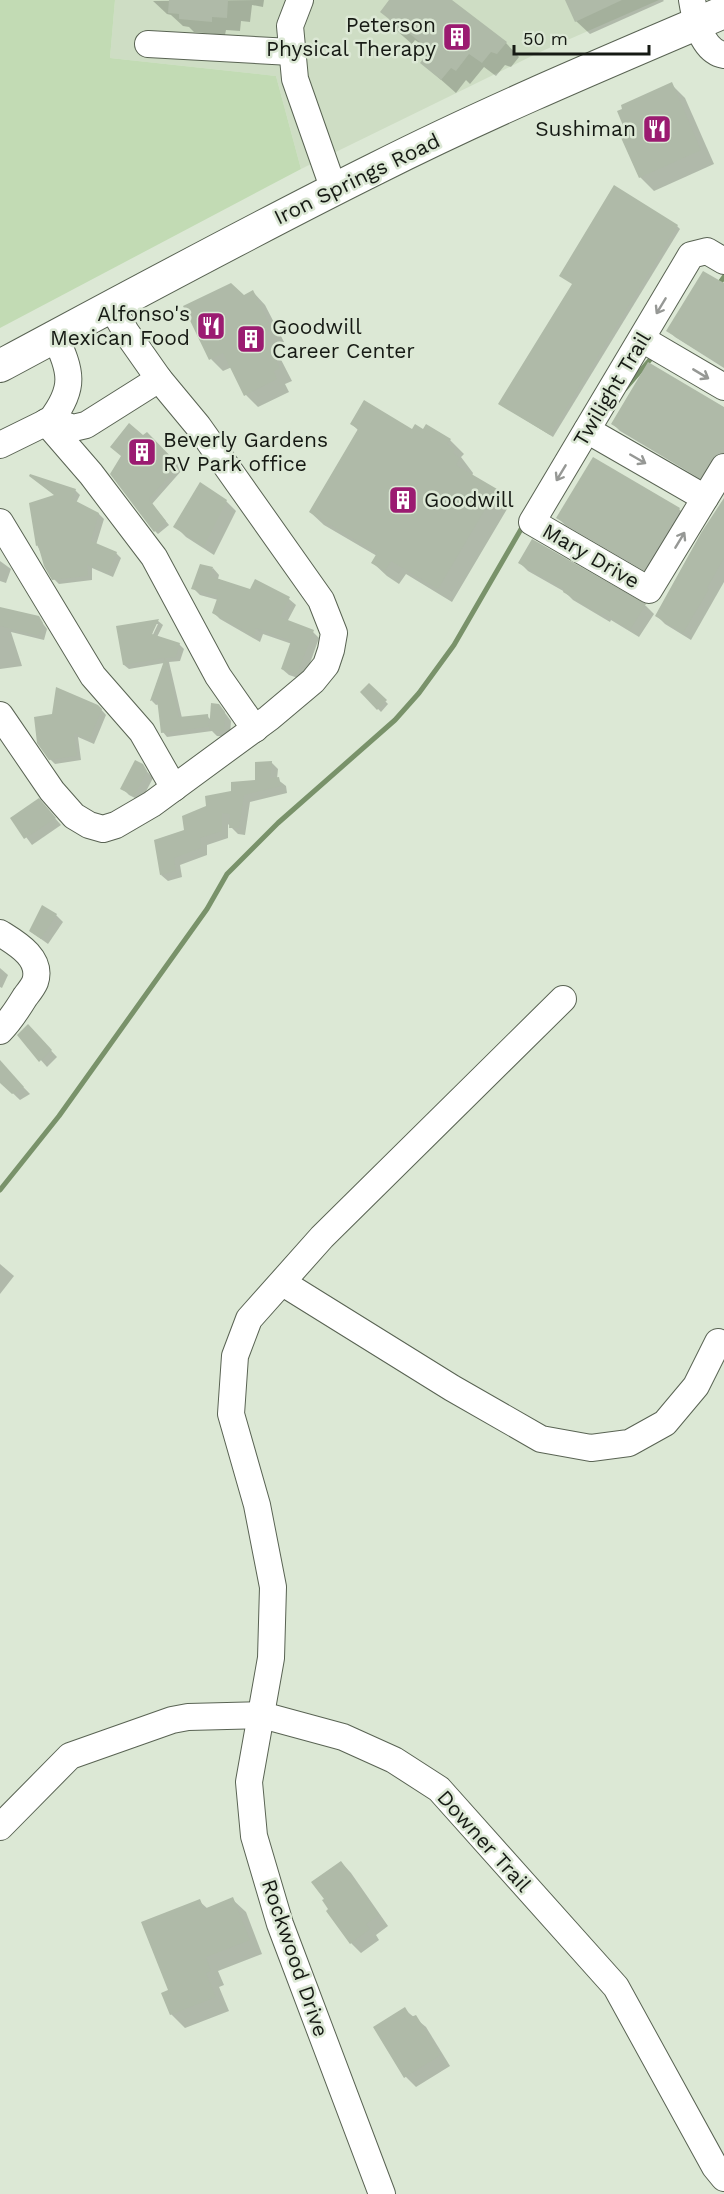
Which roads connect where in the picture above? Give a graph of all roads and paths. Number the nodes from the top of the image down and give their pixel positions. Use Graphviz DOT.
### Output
graph roads {
  1 [pos="300,0"];
  2 [pos="704,12"];
  3 [pos="148,44"];
  4 [pos="291,52"];
  5 [pos="724,55"];
  6 [pos="334,190"];
  7 [pos="724,261"];
  8 [pos="111,306"];
  9 [pos="55,336"];
  10 [pos="642,339"];
  11 [pos="0,366"];
  12 [pos="159,379"];
  13 [pos="724,387"];
  14 [pos="49,421"];
  15 [pos="587,430"];
  16 [pos="0,445"];
  17 [pos="724,467"];
  18 [pos="705,498"];
  19 [pos="0,522"];
  20 [pos="532,522"];
  21 [pos="0,715"];
  22 [pos="255,729"];
  23 [pos="174,788"];
  24 [pos="0,933"];
  25 [pos="563,999"];
  26 [pos="0,1031"];
  27 [pos="283,1283"];
  28 [pos="718,1342"];
  29 [pos="262,1715"];
  30 [pos="0,1827"];
  31 [pos="724,2178"];
  32 [pos="382,2194"];
  1 -- 4 [label="street"];
  2 -- 5 [label="street"];
  2 -- 6 [label="main road, Iron Springs Road"];
  3 -- 4 [label="street"];
  4 -- 6 [label="street"];
  6 -- 8 [label="main road, Iron Springs Road"];
  7 -- 10 [label="street, Twilight Trail, one-way"];
  8 -- 9 [label="main road, Iron Springs Road"];
  8 -- 12 [label="street"];
  9 -- 11 [label="main road, Iron Springs Road"];
  9 -- 14 [label="street"];
  10 -- 13 [label="street, one-way"];
  10 -- 15 [label="street, Twilight Trail"];
  12 -- 14 [label="street"];
  12 -- 22 [label="street"];
  14 -- 16 [label="street"];
  14 -- 22 [label="street"];
  15 -- 18 [label="street, one-way"];
  15 -- 20 [label="street, Twilight Trail, one-way"];
  17 -- 18 [label="street"];
  20 -- 18 [label="street, Mary Drive, one-way"];
  19 -- 23 [label="street"];
  21 -- 23 [label="street"];
  22 -- 23 [label="street"];
  24 -- 26 [label="street"];
  25 -- 27 [label="street, Rockwood Drive"];
  27 -- 28 [label="street"];
  27 -- 29 [label="street, Rockwood Drive"];
  29 -- 30 [label="street, Downer Trail"];
  29 -- 31 [label="street, Downer Trail"];
  29 -- 32 [label="street, Rockwood Drive"];
}
